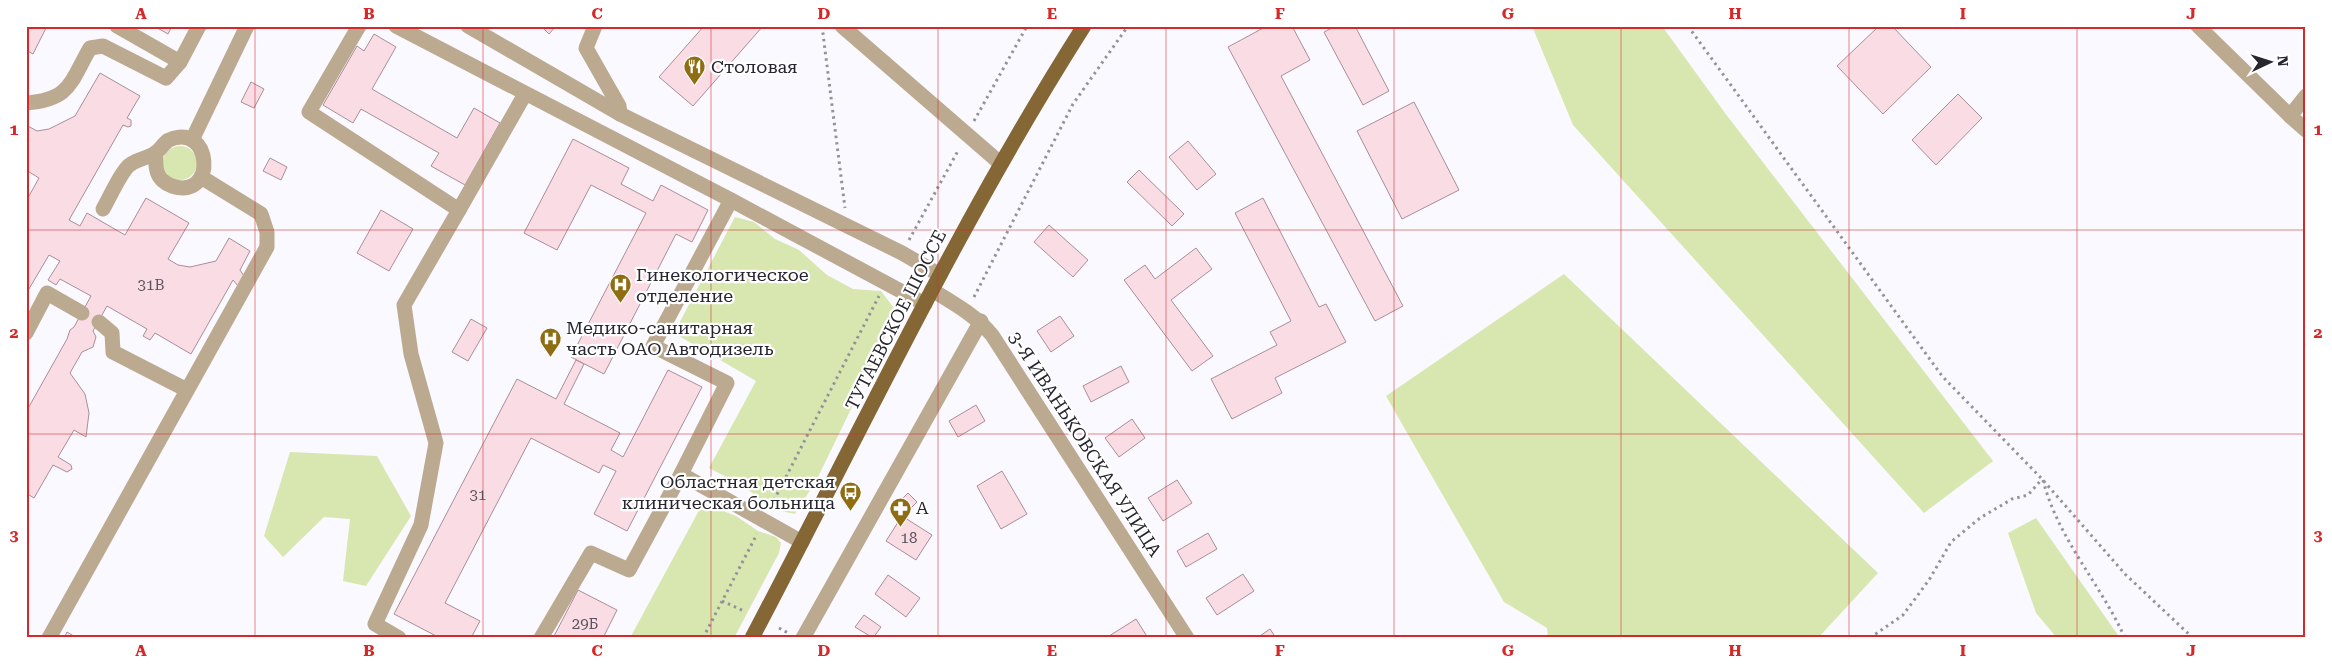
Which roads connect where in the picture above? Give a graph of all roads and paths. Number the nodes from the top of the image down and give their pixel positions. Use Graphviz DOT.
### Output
graph roads {
  1 [pos="117,26"];
  2 [pos="199,26"];
  3 [pos="247,26"];
  4 [pos="359,26"];
  5 [pos="396,26"];
  6 [pos="468,26"];
  7 [pos="595,26"];
  8 [pos="822,26"];
  9 [pos="842,26"];
  10 [pos="1027,26"];
  11 [pos="1084,26"];
  12 [pos="1128,26"];
  13 [pos="1688,26"];
  14 [pos="2198,26"];
  15 [pos="180,62"];
  16 [pos="525,94"];
  17 [pos="2306,96"];
  18 [pos="26,103"];
  19 [pos="620,114"];
  20 [pos="2290,116"];
  21 [pos="2306,130"];
  22 [pos="967,134"];
  23 [pos="192,140"];
  24 [pos="156,153"];
  25 [pos="1000,163"];
  26 [pos="201,178"];
  27 [pos="731,200"];
  28 [pos="103,209"];
  29 [pos="459,210"];
  30 [pos="848,226"];
  31 [pos="902,253"];
  32 [pos="940,275"];
  33 [pos="885,284"];
  34 [pos="932,290"];
  35 [pos="974,297"];
  36 [pos="925,304"];
  37 [pos="82,313"];
  38 [pos="981,321"];
  39 [pos="98,322"];
  40 [pos="26,332"];
  41 [pos="187,390"];
  42 [pos="680,474"];
  43 [pos="2042,479"];
  44 [pos="763,521"];
  45 [pos="802,542"];
  46 [pos="722,601"];
  47 [pos="744,612"];
  48 [pos="779,628"];
  49 [pos="798,636"];
  50 [pos="49,638"];
  51 [pos="399,638"];
  52 [pos="541,638"];
  53 [pos="703,638"];
  54 [pos="752,638"];
  55 [pos="1187,638"];
  56 [pos="1870,638"];
  57 [pos="2125,638"];
  58 [pos="2193,638"];
  1 -- 15 [label="street"];
  2 -- 15 [label="street"];
  3 -- 23 [label="street"];
  4 -- 29 [label="street"];
  5 -- 16 [label="street"];
  6 -- 19 [label="street"];
  7 -- 19 [label="street"];
  8 -- 30 [label="path"];
  9 -- 22 [label="street"];
  10 -- 22 [label="path"];
  11 -- 25 [label="main road, ТУТАЕВСКОЕ ШОССЕ"];
  12 -- 35 [label="path"];
  13 -- 43 [label="path"];
  14 -- 20 [label="street"];
  15 -- 18 [label="street"];
  16 -- 27 [label="street"];
  16 -- 29 [label="street"];
  17 -- 20 [label="street"];
  19 -- 30 [label="street"];
  20 -- 21 [label="street"];
  22 -- 25 [label="street"];
  22 -- 31 [label="path"];
  23 -- 24 [label="street"];
  23 -- 26 [label="street"];
  24 -- 26 [label="street"];
  24 -- 28 [label="street"];
  25 -- 32 [label="main road, ТУТАЕВСКОЕ ШОССЕ"];
  26 -- 41 [label="street"];
  27 -- 33 [label="street"];
  27 -- 42 [label="street"];
  29 -- 51 [label="street"];
  30 -- 31 [label="street"];
  31 -- 32 [label="street"];
  32 -- 34 [label="main road, ТУТАЕВСКОЕ ШОССЕ"];
  33 -- 36 [label="street"];
  33 -- 44 [label="path"];
  34 -- 36 [label="main road, ТУТАЕВСКОЕ ШОССЕ"];
  34 -- 38 [label="street, 3-Я ИВАНЬКОВСКАЯ УЛИЦА"];
  36 -- 45 [label="main road, ТУТАЕВСКОЕ ШОССЕ"];
  37 -- 40 [label="street"];
  38 -- 49 [label="street"];
  38 -- 55 [label="street, 3-Я ИВАНЬКОВСКАЯ УЛИЦА"];
  39 -- 41 [label="street"];
  41 -- 50 [label="street"];
  42 -- 44 [label="street"];
  42 -- 52 [label="street"];
  43 -- 56 [label="path"];
  43 -- 57 [label="path"];
  43 -- 58 [label="path"];
  44 -- 45 [label="street"];
  44 -- 46 [label="path"];
  45 -- 54 [label="main road, ТУТАЕВСКОЕ ШОССЕ"];
  46 -- 47 [label="path"];
  46 -- 53 [label="path"];
  48 -- 49 [label="path"];
}
